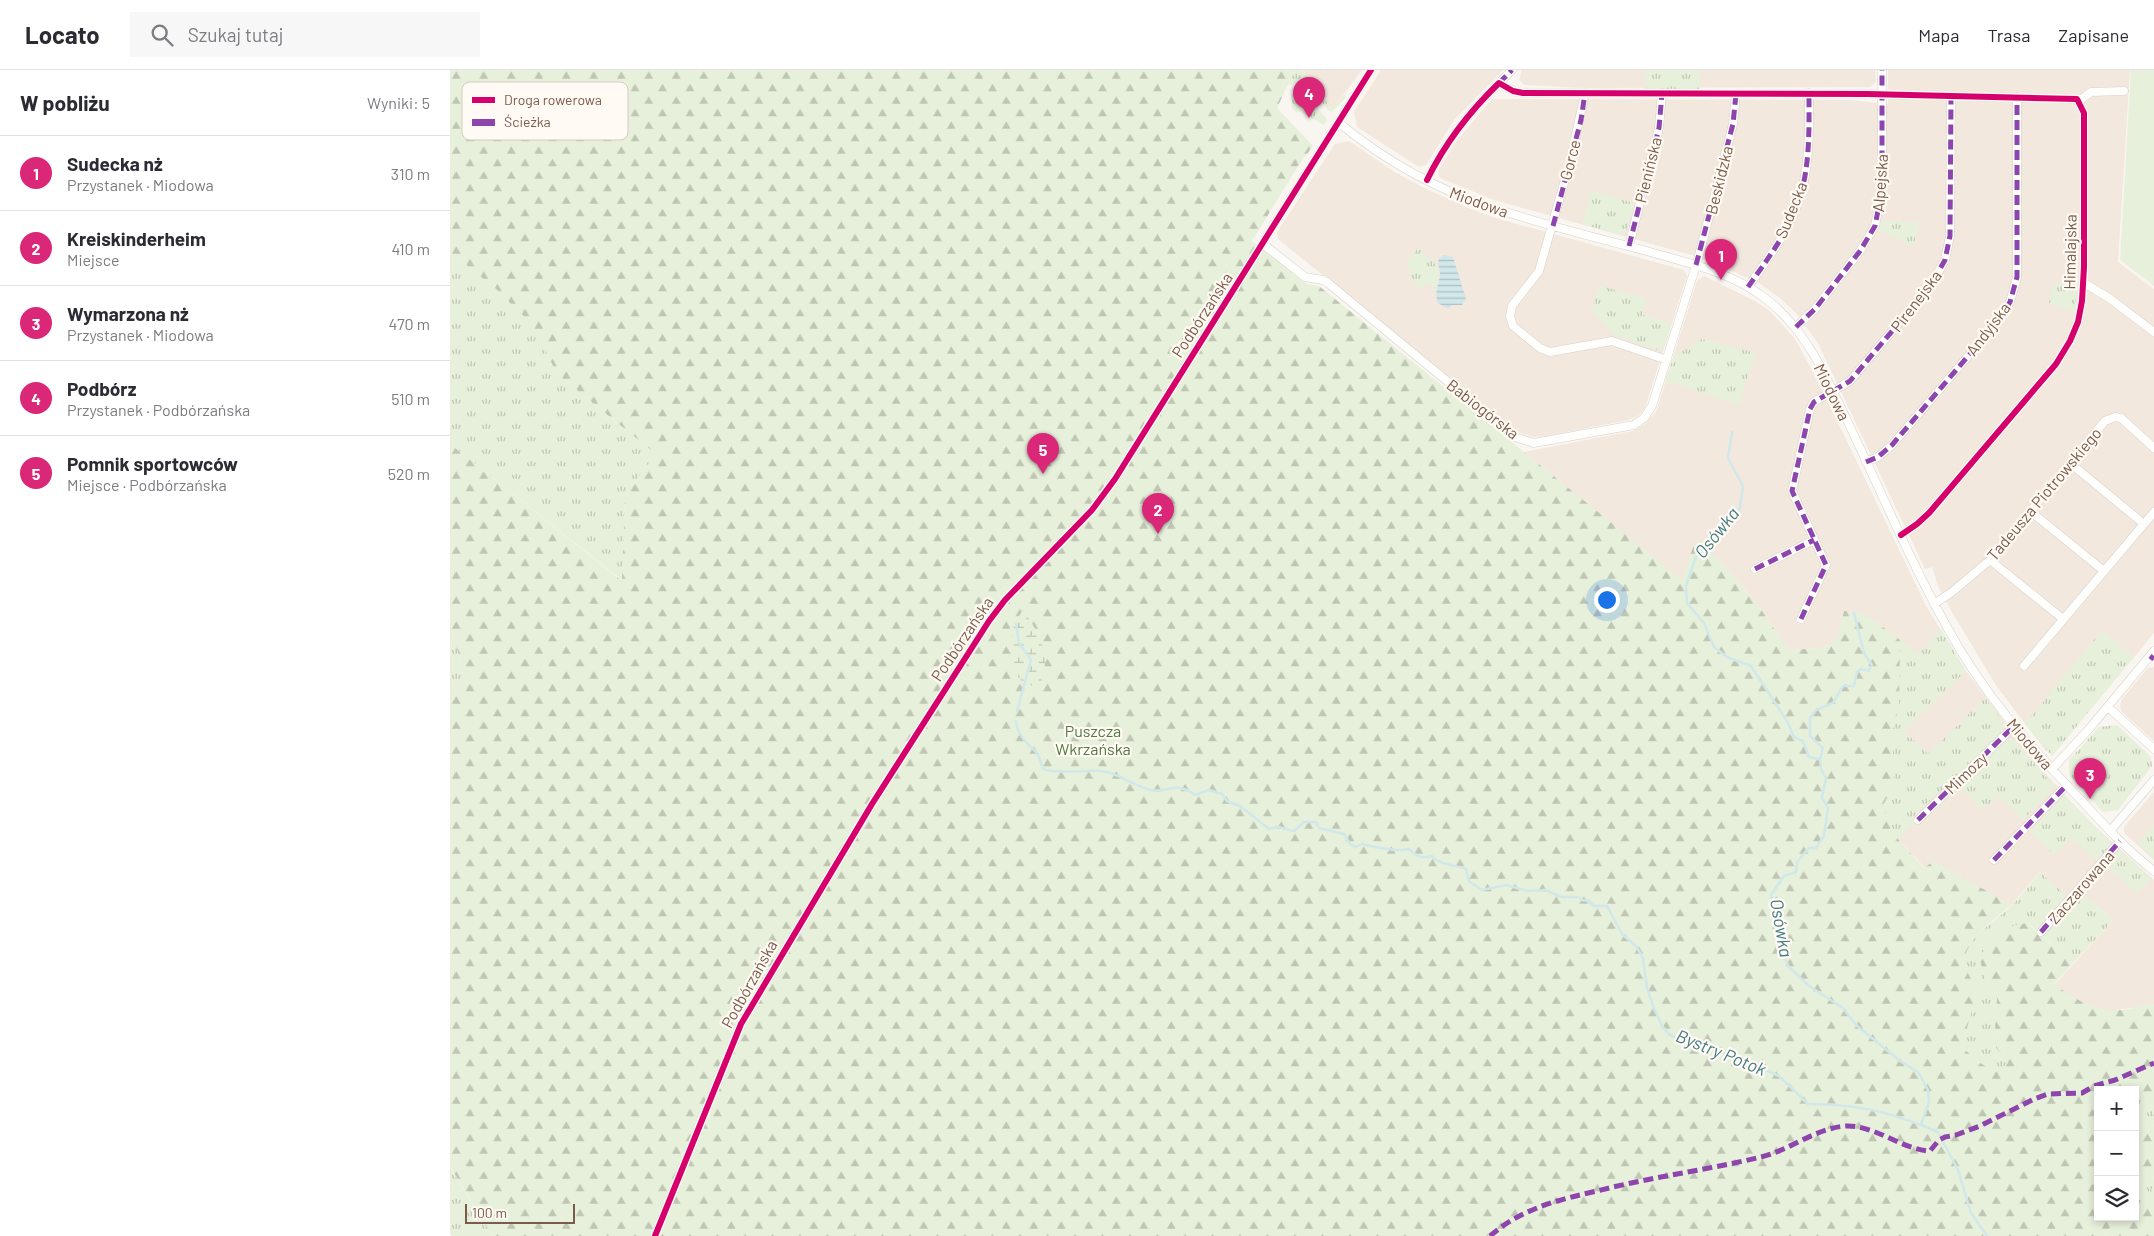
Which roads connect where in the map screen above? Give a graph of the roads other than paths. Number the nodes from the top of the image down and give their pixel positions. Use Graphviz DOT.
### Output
graph roads {
  1 [pos="1371,70"];
  2 [pos="1512,70"];
  3 [pos="1882,70"];
  4 [pos="1499,83"];
  5 [pos="2124,92"];
  6 [pos="1585,93"];
  7 [pos="1662,93"];
  8 [pos="1810,93"];
  9 [pos="1736,94"];
  10 [pos="1883,94"];
  11 [pos="1951,96"];
  12 [pos="2018,96"];
  13 [pos="2079,101"];
  14 [pos="1338,122"];
  15 [pos="1427,180"];
  16 [pos="1553,226"];
  17 [pos="1263,244"];
  18 [pos="1629,246"];
  19 [pos="1696,265"];
  20 [pos="2084,283"];
  21 [pos="1748,287"];
  22 [pos="1796,327"];
  23 [pos="2154,332"];
  24 [pos="1666,360"];
  25 [pos="1833,392"];
  26 [pos="2154,448"];
  27 [pos="1866,462"];
  28 [pos="2070,462"];
  29 [pos="2030,511"];
  30 [pos="2154,512"];
  31 [pos="2144,524"];
  32 [pos="1901,535"];
  33 [pos="1814,540"];
  34 [pos="1990,560"];
  35 [pos="1755,569"];
  36 [pos="2104,571"];
  37 [pos="1934,604"];
  38 [pos="1801,619"];
  39 [pos="2063,619"];
  40 [pos="2153,655"];
  41 [pos="2024,666"];
  42 [pos="2108,707"];
  43 [pos="2014,726"];
  44 [pos="2154,749"];
  45 [pos="2052,769"];
  46 [pos="2154,780"];
  47 [pos="2067,785"];
  48 [pos="1918,820"];
  49 [pos="2110,831"];
  50 [pos="2120,841"];
  51 [pos="1994,860"];
  52 [pos="2154,871"];
  53 [pos="2042,916"];
  54 [pos="2049,923"];
  55 [pos="2041,932"];
  56 [pos="655,1236"];
  1 -- 14 [label="street, Podbórzańska"];
  2 -- 4 [label="street"];
  3 -- 10 [label="street, Alpejska"];
  4 -- 6 [label="street"];
  4 -- 15 [label="street"];
  5 -- 13 [label="street"];
  6 -- 7 [label="street"];
  6 -- 16 [label="street, Gorce"];
  7 -- 9 [label="street"];
  7 -- 18 [label="street, Pienińska"];
  8 -- 9 [label="street"];
  8 -- 10 [label="street"];
  8 -- 21 [label="street, Sudecka"];
  9 -- 19 [label="street, Beskidzka"];
  10 -- 11 [label="street"];
  10 -- 22 [label="street, Alpejska"];
  11 -- 12 [label="street"];
  11 -- 25 [label="street, Pirenejska"];
  12 -- 13 [label="street"];
  12 -- 27 [label="street, Andyjska"];
  13 -- 20 [label="street, Himalajska"];
  14 -- 15 [label="street, Miodowa"];
  14 -- 17 [label="street, Podbórzańska"];
  15 -- 16 [label="street, Miodowa"];
  16 -- 18 [label="street, Miodowa"];
  16 -- 24 [label="street, Gorce"];
  17 -- 24 [label="street, Babiogórska"];
  17 -- 56 [label="street, Podbórzańska"];
  18 -- 19 [label="street, Miodowa"];
  19 -- 21 [label="street, Miodowa"];
  19 -- 24 [label="street, Babiogórska"];
  20 -- 23 [label="street, Himalajska"];
  20 -- 32 [label="street, Himalajska"];
  21 -- 22 [label="street, Miodowa"];
  22 -- 25 [label="street, Miodowa"];
  25 -- 27 [label="street, Miodowa"];
  25 -- 33 [label="street, Pirenejska"];
  26 -- 28 [label="street, Tadeusza Piotrowskiego"];
  27 -- 32 [label="street, Miodowa"];
  28 -- 29 [label="street, Tadeusza Piotrowskiego"];
  28 -- 31 [label="street"];
  29 -- 34 [label="street, Tadeusza Piotrowskiego"];
  29 -- 36 [label="street"];
  30 -- 31 [label="street"];
  31 -- 36 [label="street"];
  32 -- 37 [label="street, Miodowa"];
  33 -- 35 [label="street"];
  33 -- 38 [label="street, Pirenejska"];
  34 -- 37 [label="street, Tadeusza Piotrowskiego"];
  34 -- 39 [label="street"];
  36 -- 39 [label="street"];
  37 -- 43 [label="street, Miodowa"];
  39 -- 41 [label="street"];
  40 -- 42 [label="street"];
  42 -- 44 [label="street"];
  42 -- 45 [label="street"];
  43 -- 45 [label="street, Miodowa"];
  43 -- 48 [label="street, Mimozy"];
  45 -- 47 [label="street, Miodowa"];
  46 -- 49 [label="street"];
  47 -- 49 [label="street, Miodowa"];
  47 -- 51 [label="street"];
  49 -- 50 [label="street, Miodowa"];
  50 -- 52 [label="street, Miodowa"];
  50 -- 54 [label="street, Zaczarowana"];
  53 -- 54 [label="street"];
  54 -- 55 [label="street, Zaczarowana"];
}
